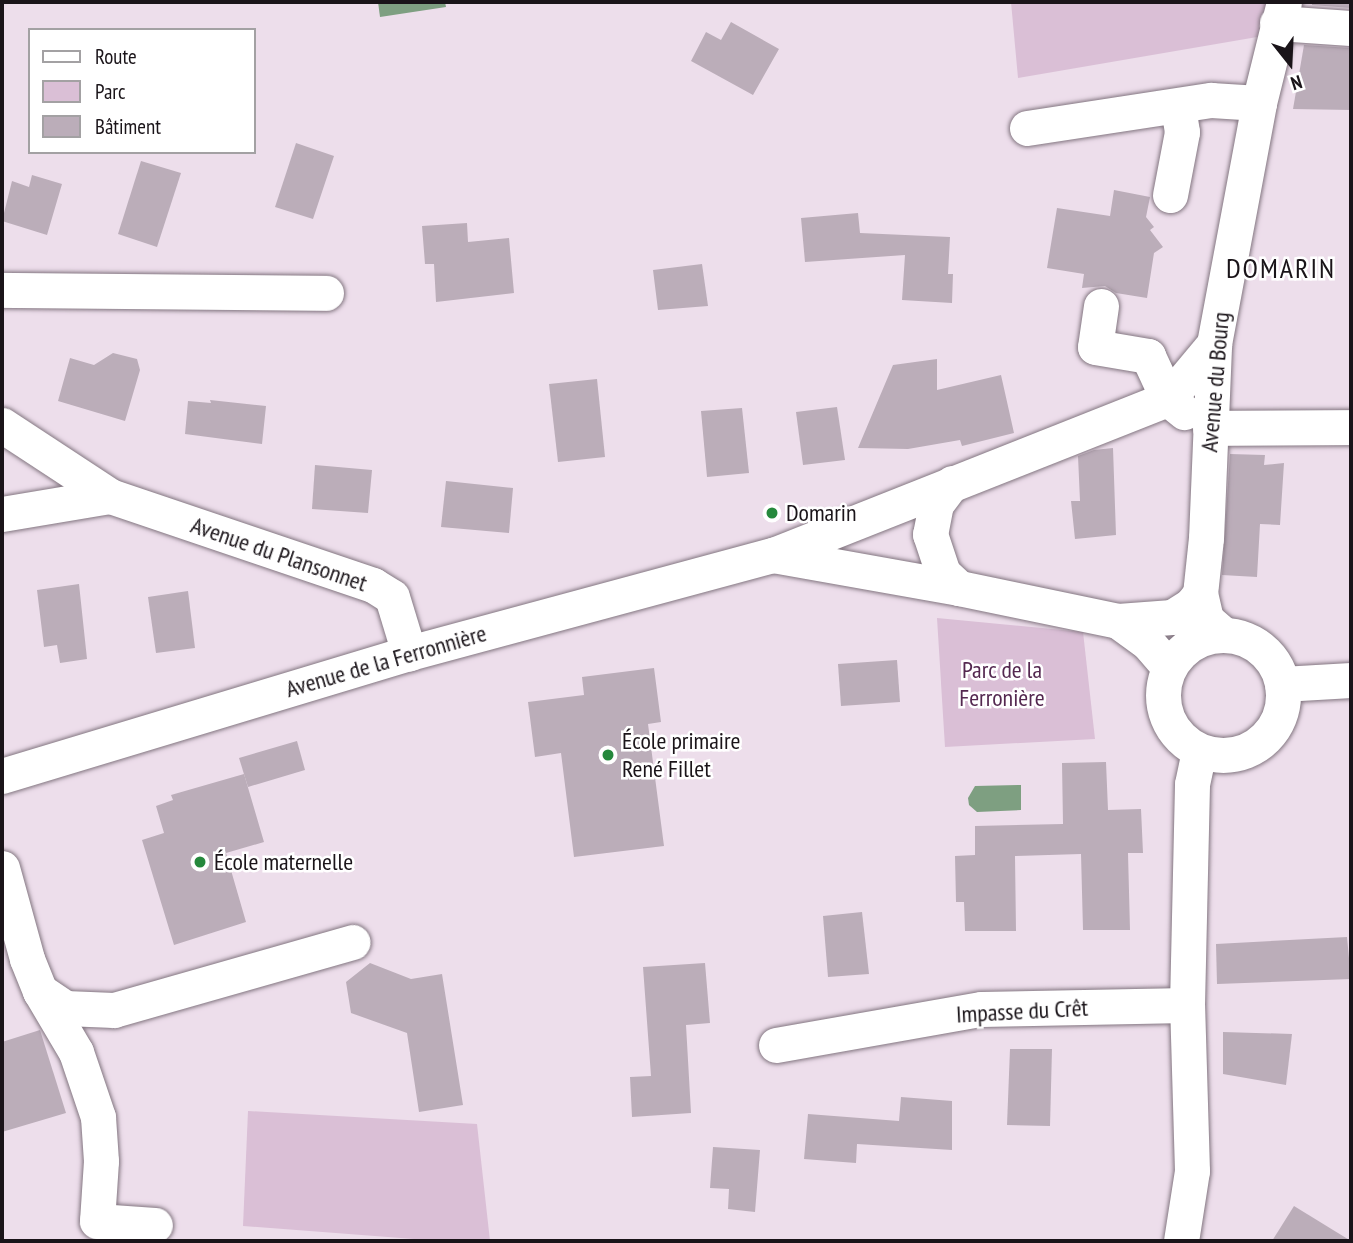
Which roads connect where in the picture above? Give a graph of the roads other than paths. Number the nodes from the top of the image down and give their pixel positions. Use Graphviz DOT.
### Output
graph roads {
  1 [pos="1280,12"];
  2 [pos="1351,28"];
  3 [pos="1259,103"];
  4 [pos="1178,106"];
  5 [pos="1027,128"];
  6 [pos="1170,195"];
  7 [pos="2,290"];
  8 [pos="326,293"];
  9 [pos="1101,306"];
  10 [pos="1214,344"];
  11 [pos="1168,399"];
  12 [pos="2,425"];
  13 [pos="1351,426"];
  14 [pos="1209,441"];
  15 [pos="952,483"];
  16 [pos="110,496"];
  17 [pos="2,514"];
  18 [pos="773,555"];
  19 [pos="959,588"];
  20 [pos="1200,594"];
  21 [pos="1118,621"];
  22 [pos="1223,634"];
  23 [pos="409,653"];
  24 [pos="1169,667"];
  25 [pos="1351,680"];
  26 [pos="1282,684"];
  27 [pos="1199,751"];
  28 [pos="2,776"];
  29 [pos="2,868"];
  30 [pos="353,942"];
  31 [pos="40,991"];
  32 [pos="1188,1005"];
  33 [pos="776,1045"];
  34 [pos="155,1225"];
  35 [pos="1181,1241"];
  1 -- 2 [label="street"];
  1 -- 3 [label="street, Avenue du Bourg"];
  3 -- 4 [label="street"];
  3 -- 10 [label="street, Avenue du Bourg"];
  4 -- 5 [label="street"];
  4 -- 6 [label="street"];
  7 -- 8 [label="street"];
  9 -- 11 [label="street"];
  10 -- 11 [label="street, Avenue de la Ferronnière"];
  10 -- 14 [label="street, Avenue du Bourg"];
  11 -- 14 [label="street"];
  11 -- 15 [label="street, Avenue de la Ferronnière"];
  12 -- 16 [label="street, Avenue du Plansonnet"];
  13 -- 14 [label="street"];
  14 -- 20 [label="street, Avenue du Bourg"];
  15 -- 18 [label="street, Avenue de la Ferronnière"];
  15 -- 19 [label="street"];
  16 -- 17 [label="street, Avenue du Plansonnet"];
  16 -- 23 [label="street, Avenue du Plansonnet"];
  18 -- 19 [label="street, Avenue de la Ferronnière"];
  18 -- 23 [label="street, Avenue de la Ferronnière"];
  19 -- 21 [label="street, Avenue de la Ferronnière"];
  20 -- 21 [label="street"];
  20 -- 22 [label="street, Avenue du Bourg"];
  21 -- 24 [label="street, Avenue de la Ferronnière"];
  22 -- 24 [label="street"];
  22 -- 26 [label="street"];
  23 -- 28 [label="street, Avenue de la Ferronnière"];
  24 -- 27 [label="street"];
  25 -- 26 [label="street"];
  26 -- 27 [label="street"];
  27 -- 32 [label="street"];
  29 -- 31 [label="street"];
  30 -- 31 [label="street"];
  31 -- 34 [label="street"];
  32 -- 33 [label="street, Impasse du Crêt"];
  32 -- 35 [label="street"];
}
